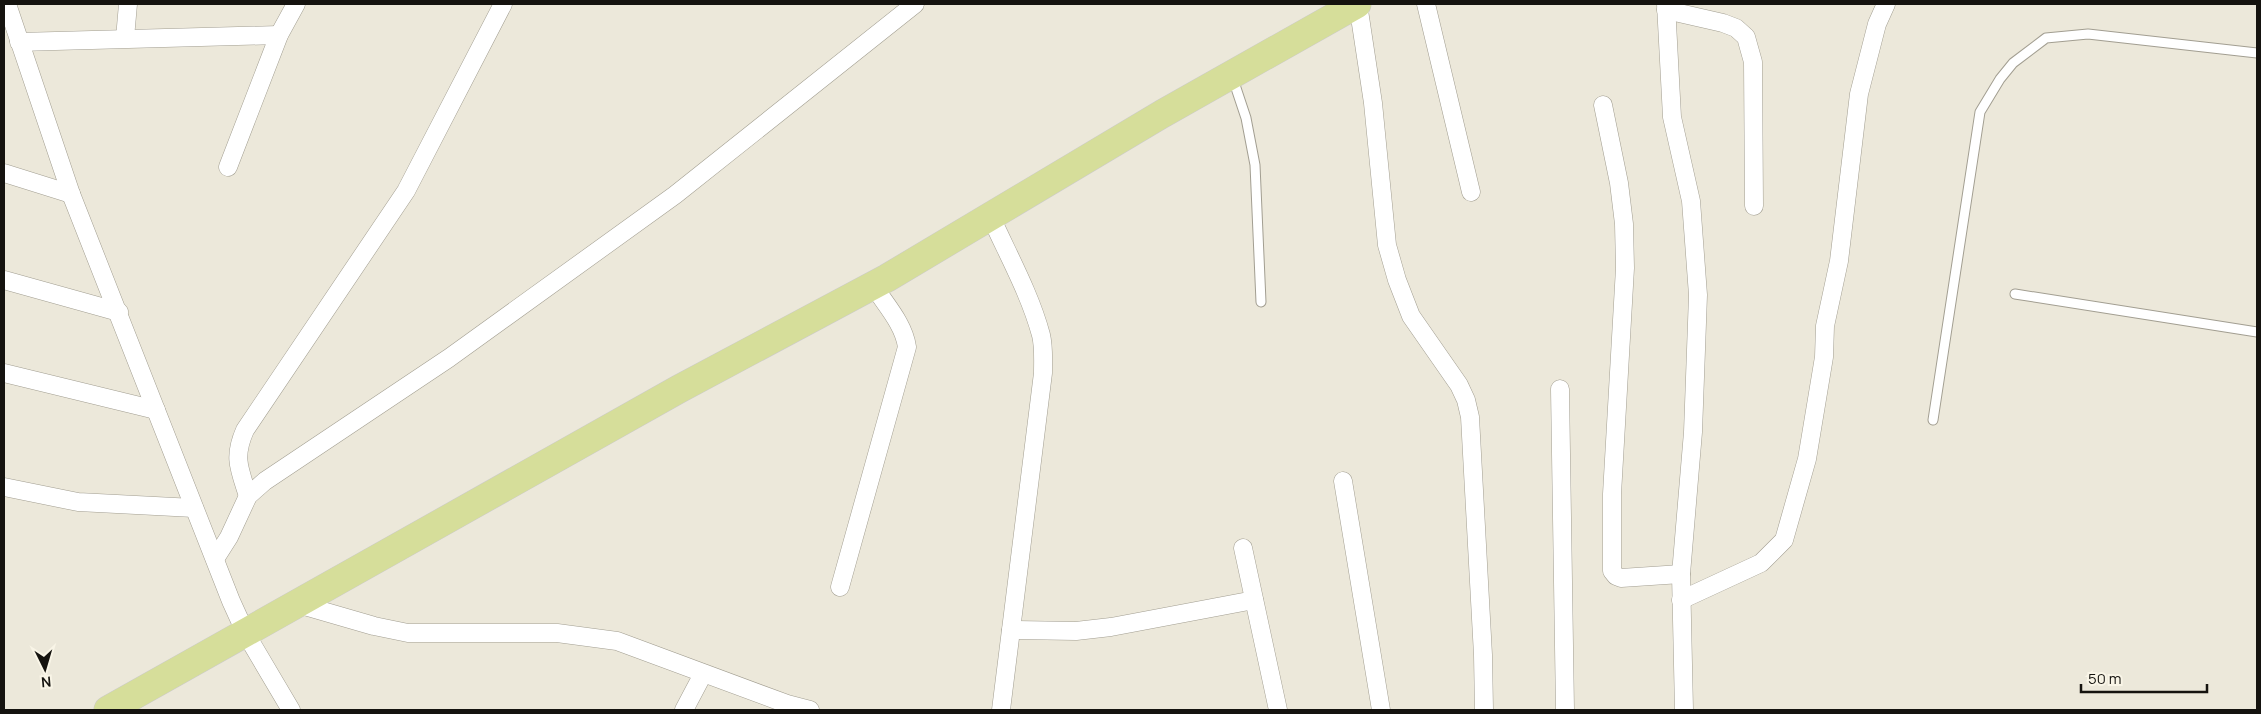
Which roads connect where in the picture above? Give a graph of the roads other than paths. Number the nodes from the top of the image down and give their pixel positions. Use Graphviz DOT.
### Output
graph roads {
  1 [pos="7,4"];
  2 [pos="128,4"];
  3 [pos="296,4"];
  4 [pos="503,4"];
  5 [pos="915,4"];
  6 [pos="1358,4"];
  7 [pos="1426,4"];
  8 [pos="1886,4"];
  9 [pos="1666,7"];
  10 [pos="279,35"];
  11 [pos="125,38"];
  12 [pos="19,42"];
  13 [pos="2257,53"];
  14 [pos="1231,74"];
  15 [pos="1603,105"];
  16 [pos="228,167"];
  17 [pos="4,173"];
  18 [pos="1470,192"];
  19 [pos="71,194"];
  20 [pos="1754,206"];
  21 [pos="991,217"];
  22 [pos="4,280"];
  23 [pos="873,285"];
  24 [pos="2015,294"];
  25 [pos="1261,302"];
  26 [pos="118,312"];
  27 [pos="2257,332"];
  28 [pos="4,373"];
  29 [pos="1560,390"];
  30 [pos="156,410"];
  31 [pos="1933,420"];
  32 [pos="1343,481"];
  33 [pos="4,487"];
  34 [pos="248,496"];
  35 [pos="194,508"];
  36 [pos="1243,548"];
  37 [pos="215,560"];
  38 [pos="1680,574"];
  39 [pos="840,587"];
  40 [pos="1254,600"];
  41 [pos="1681,600"];
  42 [pos="298,604"];
  43 [pos="1011,630"];
  44 [pos="246,634"];
  45 [pos="703,674"];
  46 [pos="108,710"];
  47 [pos="291,710"];
  48 [pos="684,710"];
  49 [pos="810,710"];
  50 [pos="1001,710"];
  51 [pos="1278,710"];
  52 [pos="1381,710"];
  53 [pos="1484,710"];
  54 [pos="1565,710"];
  55 [pos="1684,710"];
  1 -- 12 [label="street"];
  2 -- 11 [label="street"];
  3 -- 10 [label="street"];
  4 -- 34 [label="street"];
  5 -- 34 [label="street"];
  6 -- 14 [label="highway"];
  6 -- 53 [label="street"];
  7 -- 18 [label="street"];
  8 -- 41 [label="street"];
  9 -- 20 [label="street"];
  9 -- 38 [label="street"];
  10 -- 11 [label="street"];
  10 -- 16 [label="street"];
  11 -- 12 [label="street"];
  12 -- 19 [label="street"];
  13 -- 31 [label="lane"];
  14 -- 21 [label="highway"];
  14 -- 25 [label="lane"];
  15 -- 38 [label="street"];
  17 -- 19 [label="street"];
  19 -- 26 [label="street"];
  21 -- 23 [label="highway"];
  21 -- 43 [label="street"];
  22 -- 26 [label="street"];
  23 -- 39 [label="street"];
  23 -- 42 [label="highway"];
  24 -- 27 [label="lane"];
  26 -- 30 [label="street"];
  28 -- 30 [label="street"];
  29 -- 54 [label="street"];
  30 -- 35 [label="street"];
  32 -- 52 [label="street"];
  33 -- 35 [label="street"];
  34 -- 37 [label="street"];
  35 -- 37 [label="street"];
  36 -- 40 [label="street"];
  37 -- 44 [label="street"];
  38 -- 41 [label="street"];
  40 -- 43 [label="street"];
  40 -- 51 [label="street"];
  41 -- 55 [label="street"];
  42 -- 44 [label="highway"];
  42 -- 45 [label="street"];
  43 -- 50 [label="street"];
  44 -- 46 [label="highway"];
  44 -- 47 [label="street"];
  45 -- 48 [label="street"];
  45 -- 49 [label="street"];
}
